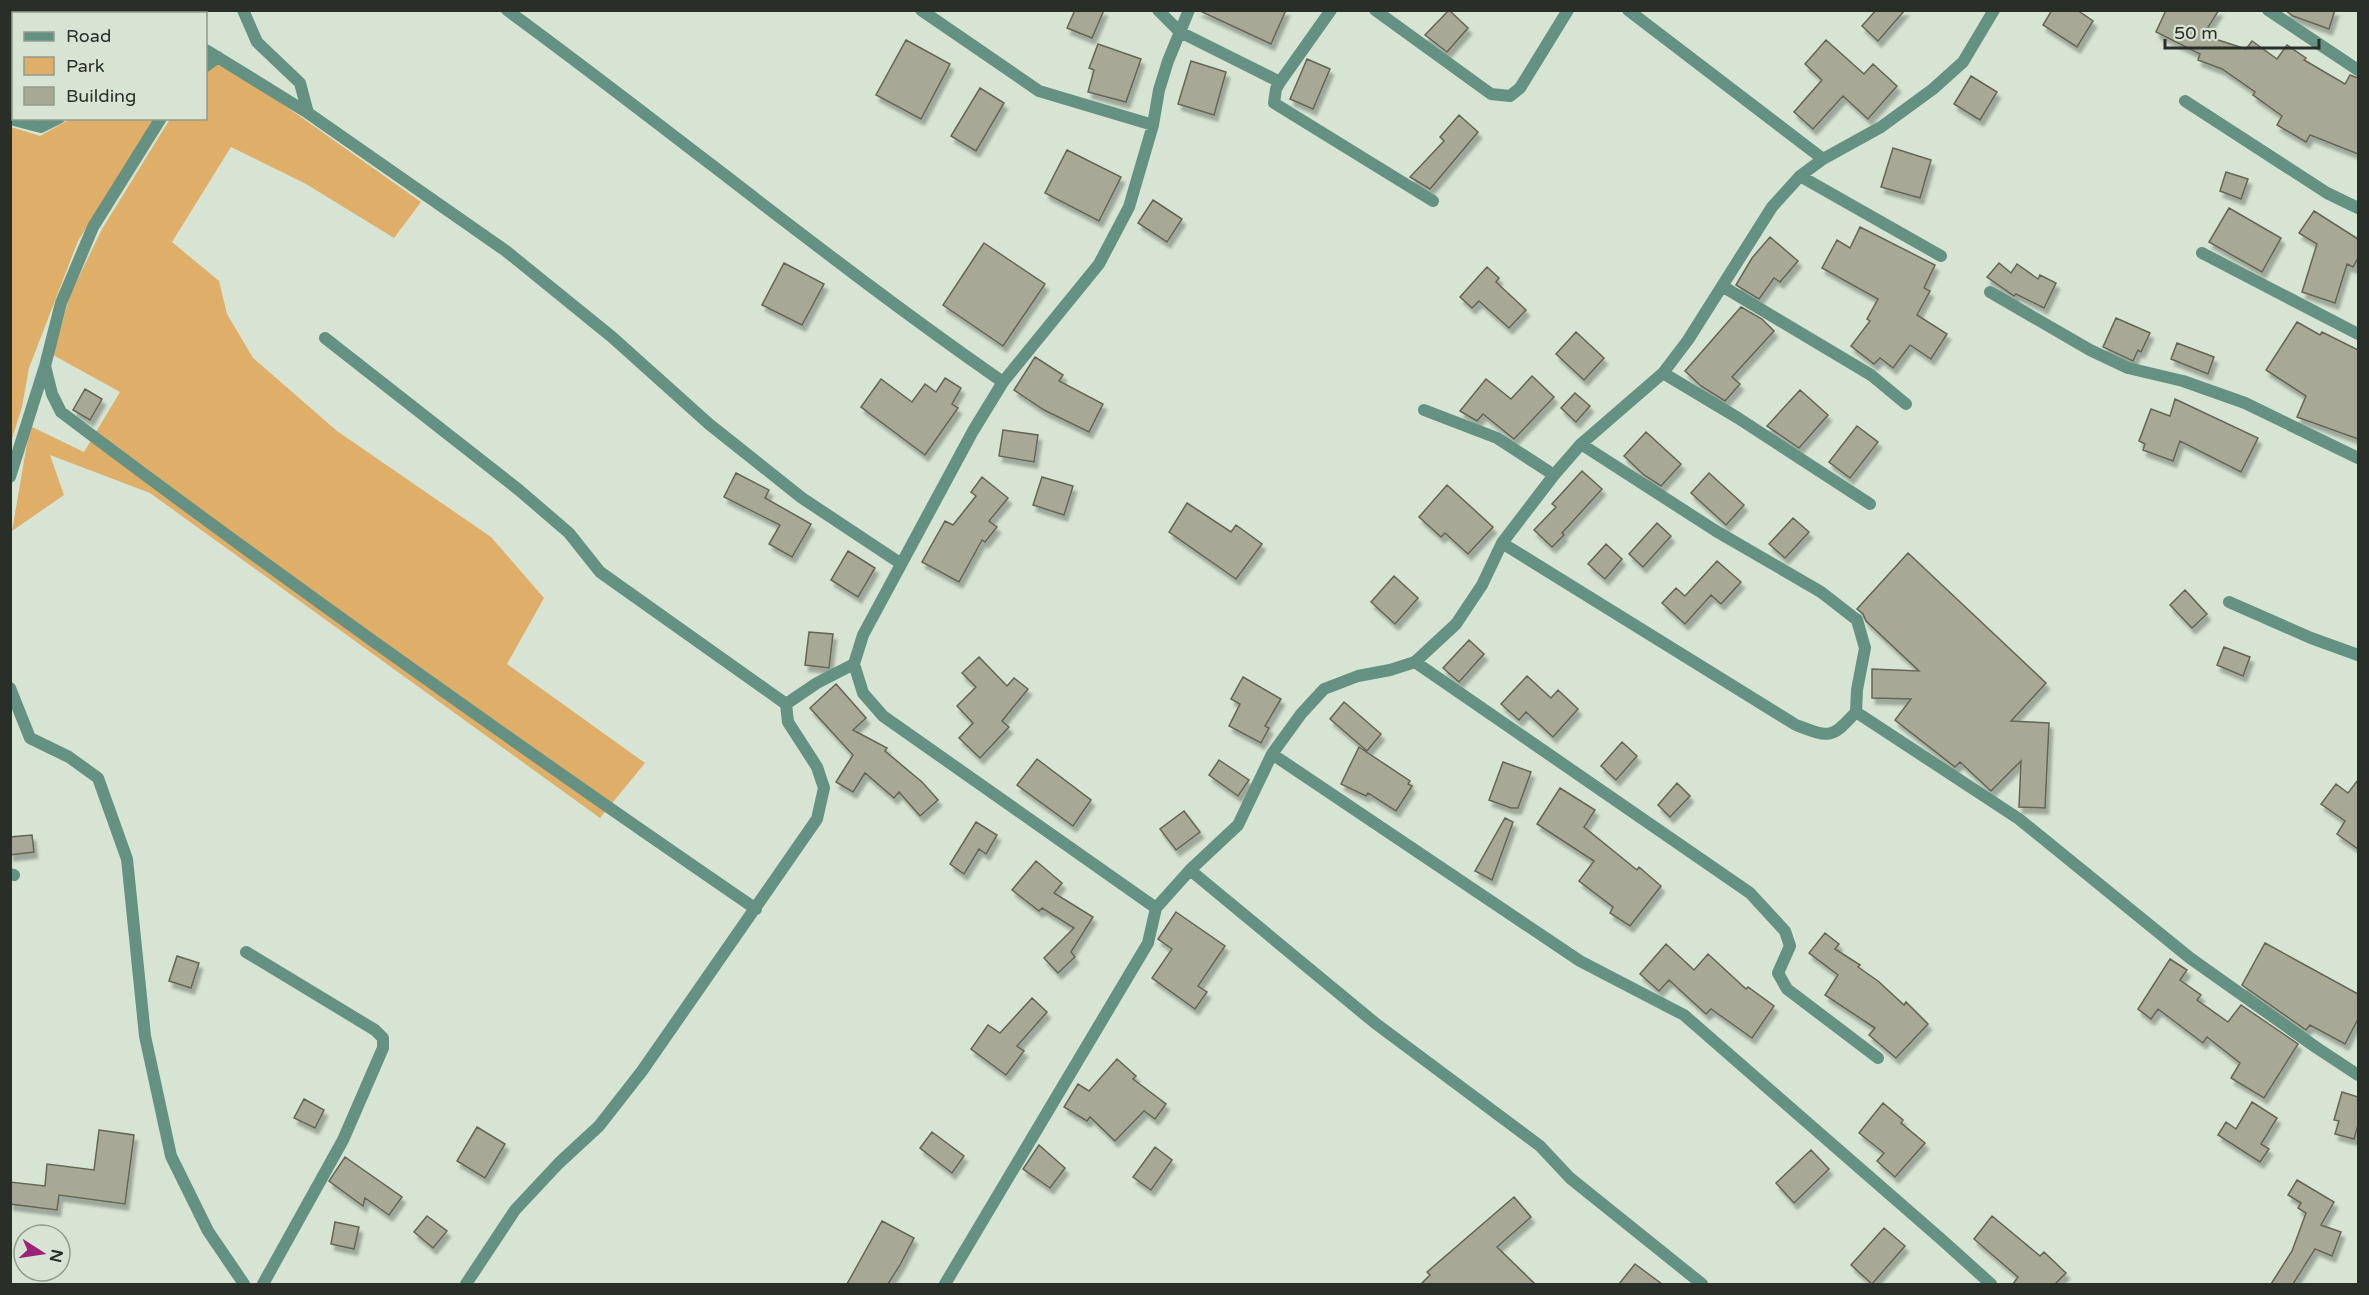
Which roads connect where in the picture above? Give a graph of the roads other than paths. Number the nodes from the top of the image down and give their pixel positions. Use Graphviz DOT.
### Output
graph roads {
  1 [pos="243,10"];
  2 [pos="507,10"];
  3 [pos="921,10"];
  4 [pos="1158,10"];
  5 [pos="1189,10"];
  6 [pos="1331,10"];
  7 [pos="1375,10"];
  8 [pos="1568,10"];
  9 [pos="1628,10"];
  10 [pos="1994,10"];
  11 [pos="2268,10"];
  12 [pos="1180,32"];
  13 [pos="207,51"];
  14 [pos="218,57"];
  15 [pos="207,65"];
  16 [pos="2358,70"];
  17 [pos="1280,82"];
  18 [pos="2185,101"];
  19 [pos="308,113"];
  20 [pos="14,120"];
  21 [pos="55,120"];
  22 [pos="159,120"];
  23 [pos="1153,125"];
  24 [pos="1823,159"];
  25 [pos="1800,176"];
  26 [pos="1432,201"];
  27 [pos="2358,208"];
  28 [pos="2202,253"];
  29 [pos="1941,256"];
  30 [pos="1722,286"];
  31 [pos="1990,292"];
  32 [pos="2358,334"];
  33 [pos="326,338"];
  34 [pos="45,366"];
  35 [pos="1663,373"];
  36 [pos="1003,382"];
  37 [pos="1906,404"];
  38 [pos="1424,410"];
  39 [pos="1581,444"];
  40 [pos="2358,458"];
  41 [pos="1554,475"];
  42 [pos="10,477"];
  43 [pos="1870,504"];
  44 [pos="1502,543"];
  45 [pos="900,563"];
  46 [pos="2229,602"];
  47 [pos="2358,656"];
  48 [pos="1415,662"];
  49 [pos="854,664"];
  50 [pos="10,688"];
  51 [pos="786,704"];
  52 [pos="1856,712"];
  53 [pos="1272,753"];
  54 [pos="1190,870"];
  55 [pos="756,909"];
  56 [pos="1156,909"];
  57 [pos="246,952"];
  58 [pos="1878,1058"];
  59 [pos="2358,1075"];
  60 [pos="244,1284"];
  61 [pos="263,1284"];
  62 [pos="466,1284"];
  63 [pos="945,1284"];
  64 [pos="1702,1284"];
  65 [pos="1991,1284"];
  1 -- 19 [label="street"];
  2 -- 36 [label="street"];
  3 -- 23 [label="street"];
  4 -- 12 [label="street"];
  5 -- 12 [label="street"];
  6 -- 17 [label="street"];
  7 -- 8 [label="street"];
  9 -- 24 [label="street"];
  10 -- 24 [label="street"];
  11 -- 16 [label="street"];
  12 -- 17 [label="street"];
  12 -- 23 [label="street"];
  13 -- 14 [label="street"];
  14 -- 15 [label="street"];
  14 -- 19 [label="street"];
  17 -- 26 [label="street"];
  18 -- 27 [label="street"];
  19 -- 45 [label="street"];
  20 -- 21 [label="street"];
  22 -- 34 [label="street"];
  23 -- 36 [label="street"];
  24 -- 25 [label="street"];
  25 -- 29 [label="street"];
  25 -- 30 [label="street"];
  28 -- 32 [label="street"];
  30 -- 35 [label="street"];
  30 -- 37 [label="street"];
  31 -- 40 [label="street"];
  33 -- 51 [label="street"];
  34 -- 42 [label="street"];
  34 -- 55 [label="street"];
  35 -- 39 [label="street"];
  35 -- 43 [label="street"];
  36 -- 45 [label="street"];
  38 -- 41 [label="street"];
  39 -- 41 [label="street"];
  39 -- 52 [label="street"];
  41 -- 44 [label="street"];
  44 -- 48 [label="street"];
  44 -- 52 [label="street"];
  45 -- 49 [label="street"];
  46 -- 47 [label="street"];
  48 -- 53 [label="street"];
  48 -- 58 [label="street"];
  49 -- 51 [label="street"];
  49 -- 56 [label="street"];
  50 -- 60 [label="street"];
  51 -- 55 [label="street"];
  52 -- 59 [label="street"];
  53 -- 54 [label="street"];
  53 -- 65 [label="street"];
  54 -- 56 [label="street"];
  54 -- 64 [label="street"];
  55 -- 62 [label="street"];
  56 -- 63 [label="street"];
  57 -- 61 [label="street"];
}
